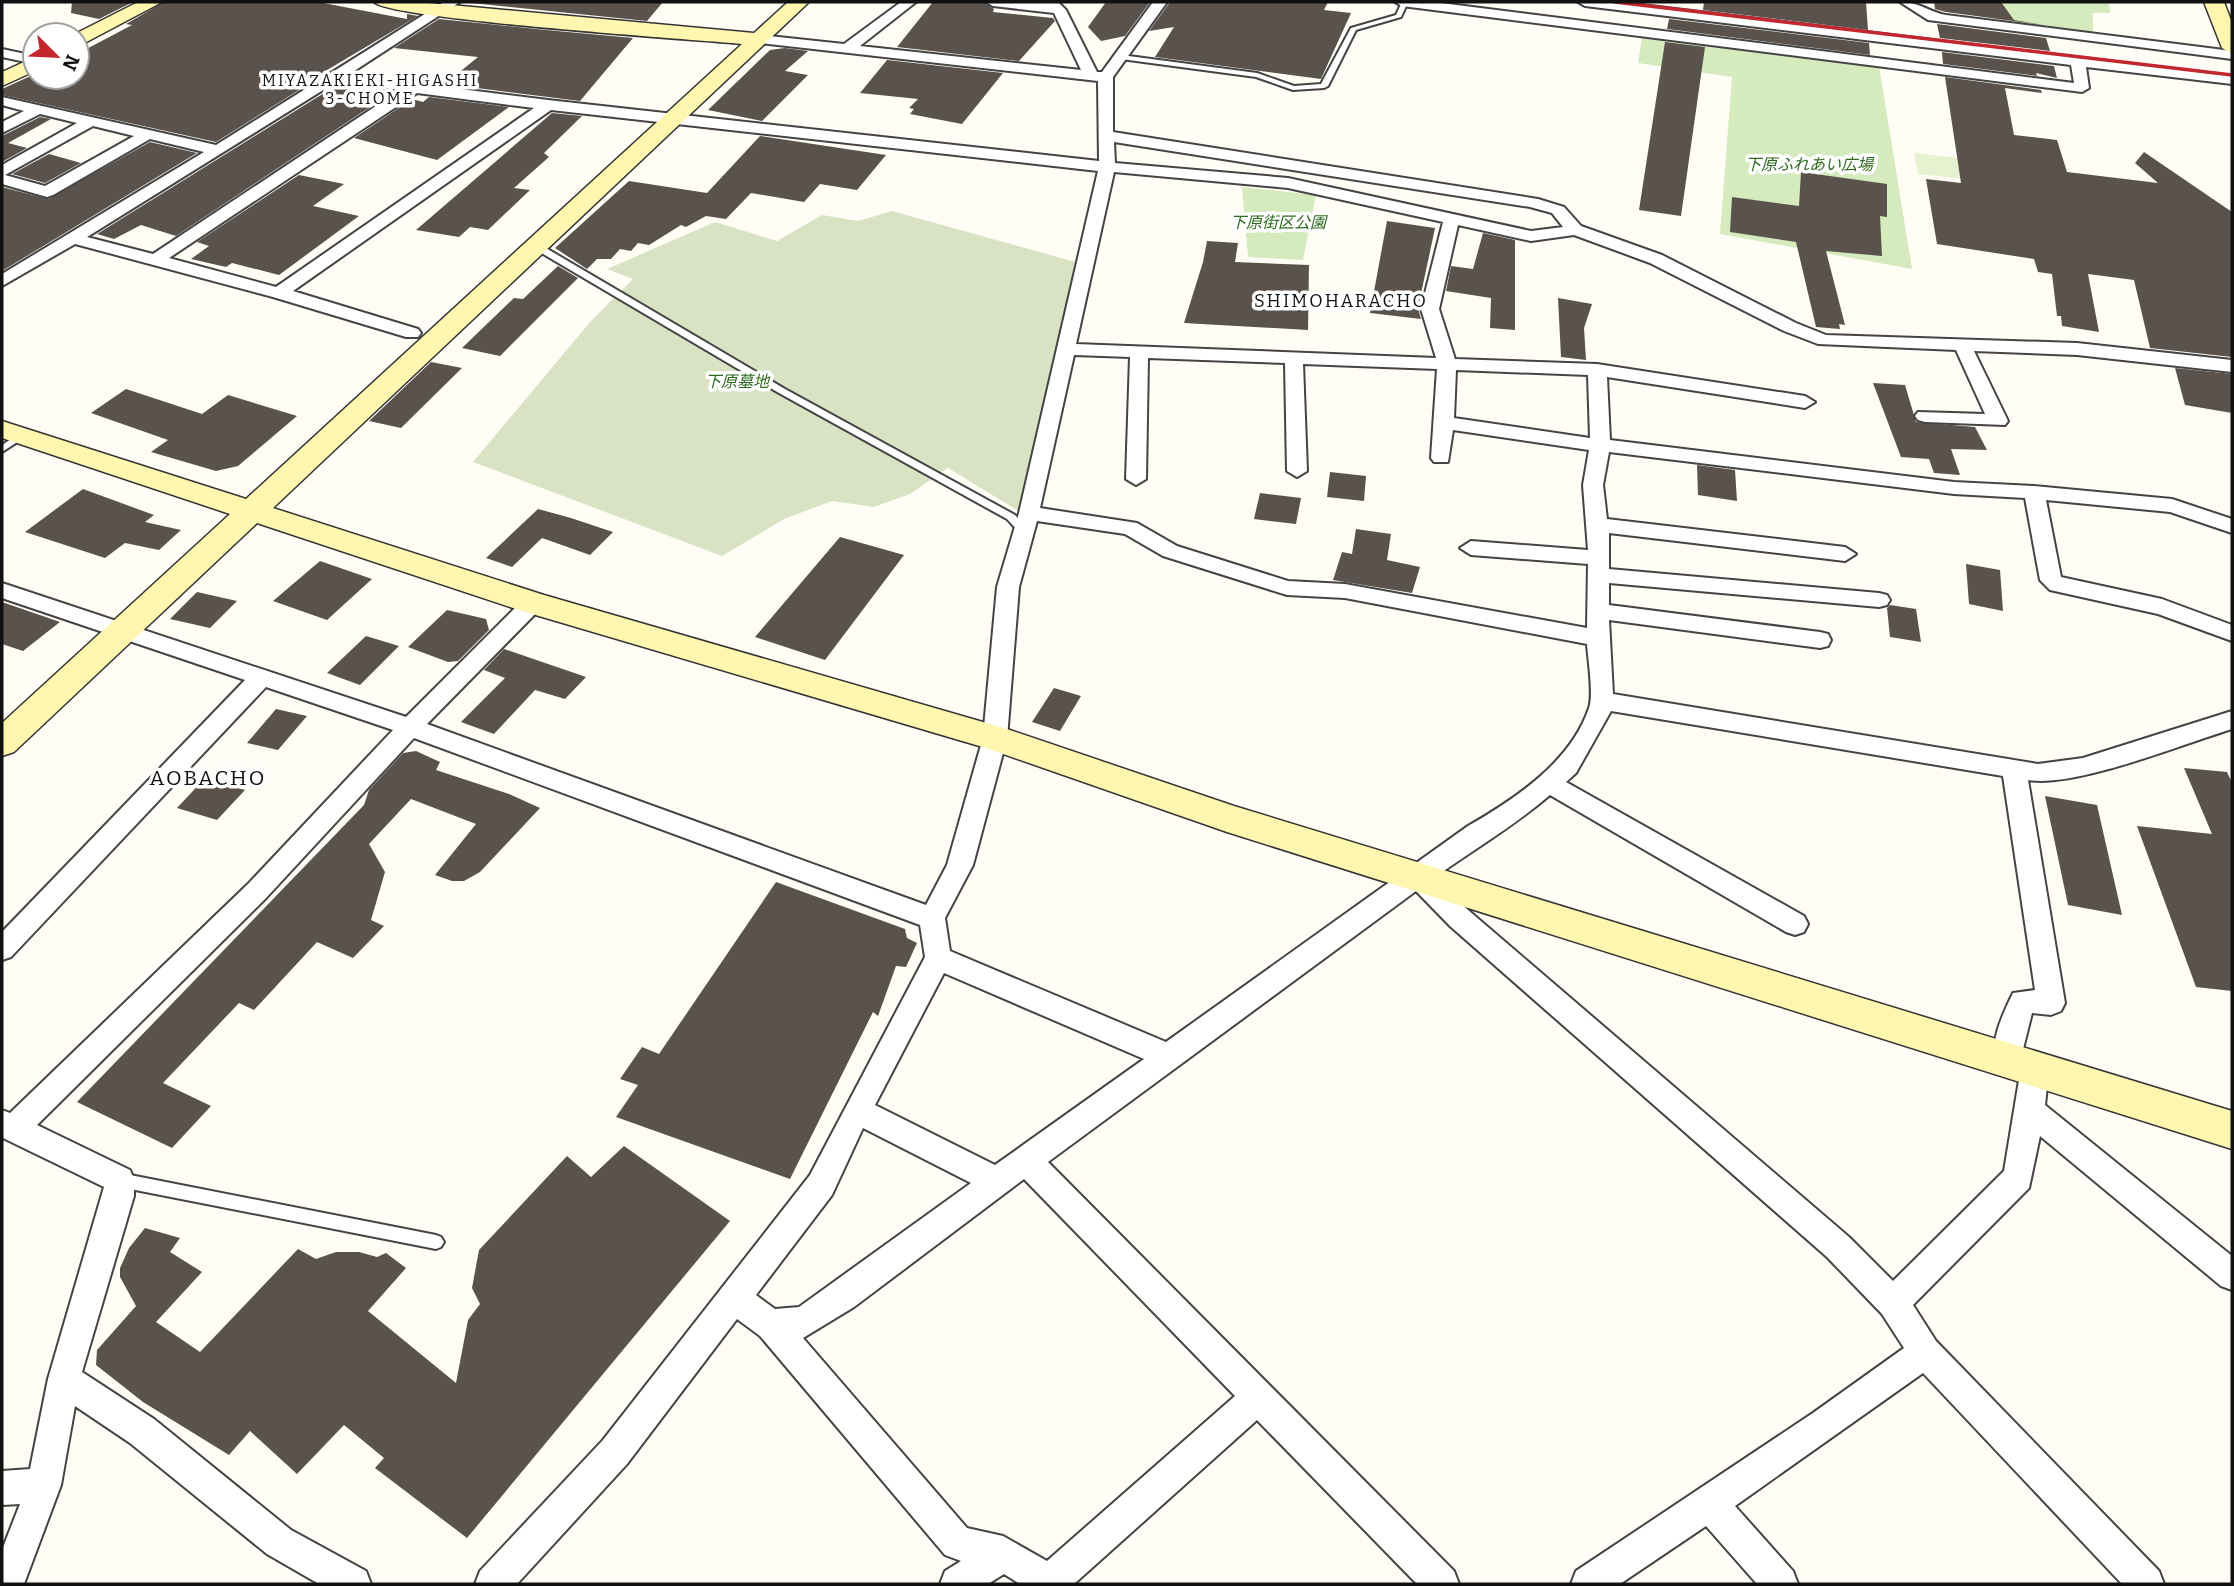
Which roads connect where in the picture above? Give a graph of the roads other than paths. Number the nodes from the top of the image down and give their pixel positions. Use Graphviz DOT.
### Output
graph roads {
  1 [pos="152,2"];
  2 [pos="384,2"];
  3 [pos="773,2"];
  4 [pos="799,2"];
  5 [pos="909,2"];
  6 [pos="993,2"];
  7 [pos="1160,2"];
  8 [pos="1404,2"];
  9 [pos="1585,2"];
  10 [pos="1907,2"];
  11 [pos="2214,2"];
  12 [pos="446,6"];
  13 [pos="1054,6"];
  14 [pos="1937,17"];
  15 [pos="91,34"];
  16 [pos="748,37"];
  17 [pos="1938,45"];
  18 [pos="2232,48"];
  19 [pos="847,49"];
  20 [pos="2,53"];
  21 [pos="2232,55"];
  22 [pos="1121,57"];
  23 [pos="21,58"];
  24 [pos="2078,62"];
  25 [pos="21,70"];
  26 [pos="331,77"];
  27 [pos="1099,77"];
  28 [pos="2,80"];
  29 [pos="2232,80"];
  30 [pos="414,88"];
  31 [pos="2,101"];
  32 [pos="548,105"];
  33 [pos="37,110"];
  34 [pos="664,116"];
  35 [pos="90,122"];
  36 [pos="2,128"];
  37 [pos="148,134"];
  38 [pos="1107,135"];
  39 [pos="218,150"];
  40 [pos="1107,167"];
  41 [pos="2,171"];
  42 [pos="2,179"];
  43 [pos="1451,220"];
  44 [pos="1575,230"];
  45 [pos="73,239"];
  46 [pos="536,246"];
  47 [pos="154,261"];
  48 [pos="2,281"];
  49 [pos="279,293"];
  50 [pos="412,333"];
  51 [pos="1963,346"];
  52 [pos="1066,349"];
  53 [pos="1139,353"];
  54 [pos="1294,360"];
  55 [pos="1447,364"];
  56 [pos="2232,366"];
  57 [pos="1597,370"];
  58 [pos="1805,402"];
  59 [pos="1926,416"];
  60 [pos="1444,423"];
  61 [pos="8,438"];
  62 [pos="1600,445"];
  63 [pos="1441,458"];
  64 [pos="1297,471"];
  65 [pos="1136,479"];
  66 [pos="2034,492"];
  67 [pos="241,506"];
  68 [pos="1027,522"];
  69 [pos="1597,525"];
  70 [pos="2232,526"];
  71 [pos="1471,548"];
  72 [pos="1845,554"];
  73 [pos="1598,566"];
  74 [pos="2,590"];
  75 [pos="1879,600"];
  76 [pos="533,603"];
  77 [pos="1598,611"];
  78 [pos="111,629"];
  79 [pos="2232,633"];
  80 [pos="1598,638"];
  81 [pos="1819,640"];
  82 [pos="262,677"];
  83 [pos="1602,701"];
  84 [pos="2,718"];
  85 [pos="2232,720"];
  86 [pos="410,727"];
  87 [pos="995,738"];
  88 [pos="2,743"];
  89 [pos="2014,771"];
  90 [pos="1548,783"];
  91 [pos="1419,878"];
  92 [pos="932,918"];
  93 [pos="1795,923"];
  94 [pos="2,949"];
  95 [pos="938,958"];
  96 [pos="1170,1057"];
  97 [pos="2022,1064"];
  98 [pos="857,1110"];
  99 [pos="2029,1110"];
  100 [pos="8,1126"];
  101 [pos="2232,1130"];
  102 [pos="1026,1160"];
  103 [pos="119,1180"];
  104 [pos="997,1181"];
  105 [pos="436,1242"];
  106 [pos="2232,1275"];
  107 [pos="735,1299"];
  108 [pos="1893,1303"];
  109 [pos="771,1325"];
  110 [pos="1925,1352"];
  111 [pos="64,1379"];
  112 [pos="1257,1398"];
  113 [pos="44,1485"];
  114 [pos="2,1488"];
  115 [pos="1709,1503"];
  116 [pos="1003,1553"];
  117 [pos="1051,1583"];
  118 [pos="6,1584"];
  119 [pos="353,1584"];
  120 [pos="493,1584"];
  121 [pos="958,1584"];
  122 [pos="1441,1584"];
  123 [pos="1589,1584"];
  124 [pos="1780,1584"];
  125 [pos="2146,1584"];
  1 -- 15 [label="street"];
  2 -- 12 [label="street"];
  3 -- 16 [label="street"];
  4 -- 16 [label="street"];
  5 -- 19 [label="street"];
  6 -- 13 [label="street"];
  7 -- 22 [label="street"];
  8 -- 22 [label="lane"];
  8 -- 24 [label="street"];
  9 -- 17 [label="street"];
  10 -- 14 [label="street"];
  11 -- 18 [label="street"];
  12 -- 16 [label="street"];
  12 -- 26 [label="street"];
  13 -- 27 [label="street"];
  14 -- 17 [label="street"];
  14 -- 21 [label="street"];
  16 -- 19 [label="street"];
  16 -- 34 [label="street"];
  17 -- 24 [label="street"];
  19 -- 27 [label="street"];
  20 -- 23 [label="street"];
  22 -- 27 [label="street"];
  24 -- 29 [label="street"];
  25 -- 28 [label="street"];
  26 -- 30 [label="street"];
  26 -- 39 [label="street"];
  27 -- 38 [label="street"];
  30 -- 32 [label="street"];
  30 -- 47 [label="street"];
  31 -- 33 [label="street"];
  32 -- 34 [label="street"];
  32 -- 49 [label="street"];
  33 -- 35 [label="street"];
  33 -- 36 [label="street"];
  34 -- 40 [label="street"];
  34 -- 46 [label="street"];
  34 -- 50 [label="street"];
  35 -- 37 [label="street"];
  35 -- 41 [label="street"];
  37 -- 39 [label="street"];
  37 -- 42 [label="street"];
  38 -- 40 [label="street"];
  38 -- 44 [label="street"];
  39 -- 45 [label="street"];
  40 -- 43 [label="street"];
  40 -- 52 [label="street"];
  43 -- 44 [label="street"];
  43 -- 55 [label="street"];
  44 -- 51 [label="street"];
  45 -- 47 [label="street"];
  45 -- 48 [label="street"];
  46 -- 67 [label="street"];
  46 -- 68 [label="lane"];
  47 -- 49 [label="street"];
  49 -- 50 [label="street"];
  50 -- 67 [label="street"];
  51 -- 56 [label="street"];
  51 -- 59 [label="street"];
  52 -- 53 [label="street"];
  52 -- 68 [label="street"];
  53 -- 54 [label="street"];
  53 -- 65 [label="street"];
  54 -- 55 [label="street"];
  54 -- 64 [label="street"];
  55 -- 57 [label="street"];
  55 -- 60 [label="street"];
  57 -- 58 [label="street"];
  57 -- 62 [label="street"];
  60 -- 62 [label="street"];
  60 -- 63 [label="street"];
  61 -- 67 [label="street"];
  62 -- 66 [label="street"];
  62 -- 69 [label="street"];
  66 -- 70 [label="street"];
  66 -- 79 [label="street"];
  67 -- 76 [label="street"];
  67 -- 78 [label="street"];
  68 -- 80 [label="street"];
  68 -- 87 [label="street"];
  69 -- 72 [label="street"];
  69 -- 73 [label="street"];
  71 -- 73 [label="street"];
  73 -- 75 [label="street"];
  73 -- 77 [label="street"];
  74 -- 78 [label="street"];
  76 -- 86 [label="street"];
  76 -- 87 [label="street"];
  77 -- 80 [label="street"];
  77 -- 81 [label="street"];
  78 -- 82 [label="street"];
  78 -- 84 [label="street"];
  78 -- 88 [label="street"];
  80 -- 83 [label="street"];
  82 -- 86 [label="street"];
  82 -- 94 [label="street"];
  83 -- 89 [label="street"];
  83 -- 90 [label="street"];
  85 -- 89 [label="street"];
  86 -- 92 [label="street"];
  86 -- 100 [label="street"];
  87 -- 91 [label="street"];
  87 -- 92 [label="street"];
  89 -- 97 [label="street"];
  90 -- 91 [label="street"];
  90 -- 93 [label="street"];
  91 -- 96 [label="street"];
  91 -- 97 [label="street"];
  91 -- 108 [label="street"];
  92 -- 95 [label="street"];
  95 -- 96 [label="street"];
  95 -- 98 [label="street"];
  96 -- 102 [label="street"];
  97 -- 99 [label="street"];
  97 -- 101 [label="street"];
  98 -- 104 [label="street"];
  98 -- 107 [label="street"];
  99 -- 106 [label="street"];
  99 -- 108 [label="street"];
  100 -- 103 [label="street"];
  102 -- 104 [label="street"];
  102 -- 112 [label="street"];
  103 -- 105 [label="lane"];
  103 -- 111 [label="street"];
  104 -- 109 [label="street"];
  107 -- 109 [label="street"];
  107 -- 120 [label="street"];
  108 -- 110 [label="street"];
  109 -- 116 [label="street"];
  110 -- 115 [label="street"];
  110 -- 125 [label="street"];
  111 -- 113 [label="street"];
  111 -- 119 [label="street"];
  112 -- 117 [label="street"];
  112 -- 122 [label="street"];
  113 -- 114 [label="street"];
  113 -- 118 [label="street"];
  115 -- 123 [label="street"];
  115 -- 124 [label="street"];
  116 -- 117 [label="street"];
  116 -- 121 [label="street"];
}
